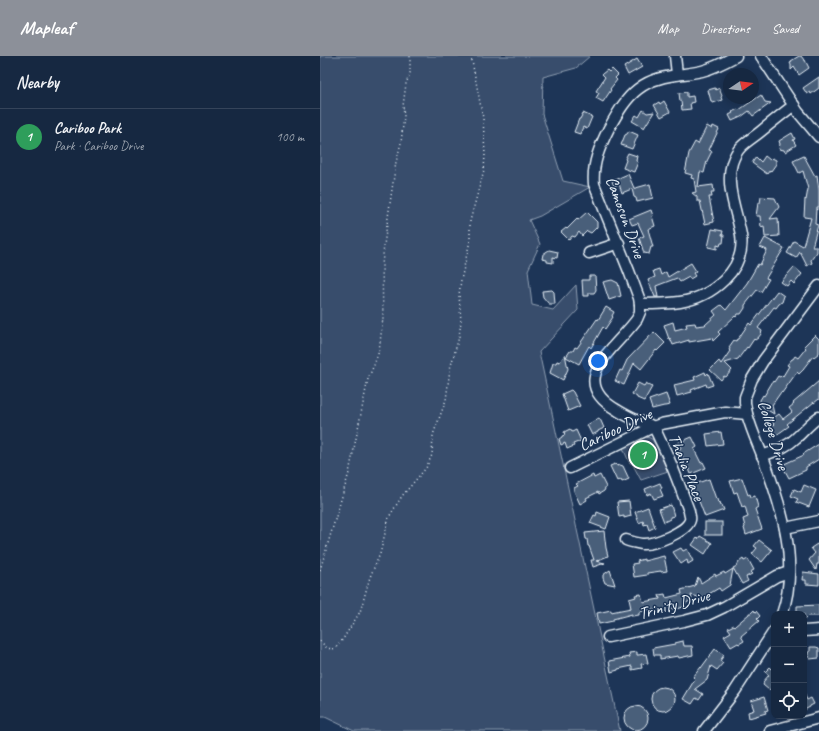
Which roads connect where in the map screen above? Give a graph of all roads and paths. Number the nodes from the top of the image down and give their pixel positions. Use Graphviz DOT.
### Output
graph roads {
  1 [pos="410,56"];
  2 [pos="472,56"];
  3 [pos="675,56"];
  4 [pos="736,56"];
  5 [pos="761,56"];
  6 [pos="677,74"];
  7 [pos="794,105"];
  8 [pos="819,137"];
  9 [pos="618,243"];
  10 [pos="590,253"];
  11 [pos="819,286"];
  12 [pos="640,304"];
  13 [pos="747,414"];
  14 [pos="819,417"];
  15 [pos="653,427"];
  16 [pos="762,456"];
  17 [pos="570,468"];
  18 [pos="819,522"];
  19 [pos="785,528"];
  20 [pos="626,540"];
  21 [pos="320,570"];
  22 [pos="789,572"];
  23 [pos="783,611"];
  24 [pos="819,630"];
  25 [pos="807,631"];
  26 [pos="771,636"];
  27 [pos="608,637"];
  28 [pos="320,641"];
  29 [pos="819,718"];
  30 [pos="704,731"];
  31 [pos="770,731"];
  1 -- 21 [label="path"];
  2 -- 28 [label="path"];
  3 -- 6 [label="street"];
  4 -- 6 [label="street, Camosun Drive"];
  5 -- 7 [label="street"];
  6 -- 9 [label="street, Camosun Drive"];
  7 -- 8 [label="street"];
  7 -- 12 [label="street"];
  9 -- 10 [label="street"];
  9 -- 12 [label="street, Camosun Drive"];
  11 -- 13 [label="street, College Drive"];
  12 -- 15 [label="street"];
  13 -- 15 [label="street, Cariboo Drive"];
  13 -- 16 [label="street, College Drive"];
  14 -- 16 [label="street"];
  15 -- 17 [label="street, Cariboo Drive"];
  15 -- 20 [label="street, Thalia Place"];
  16 -- 19 [label="street, College Drive"];
  18 -- 19 [label="street"];
  19 -- 22 [label="street, College Drive"];
  22 -- 23 [label="street, College Drive"];
  22 -- 27 [label="street, Trinity Drive"];
  24 -- 25 [label="street"];
  26 -- 30 [label="street"];
  29 -- 31 [label="street"];
}
